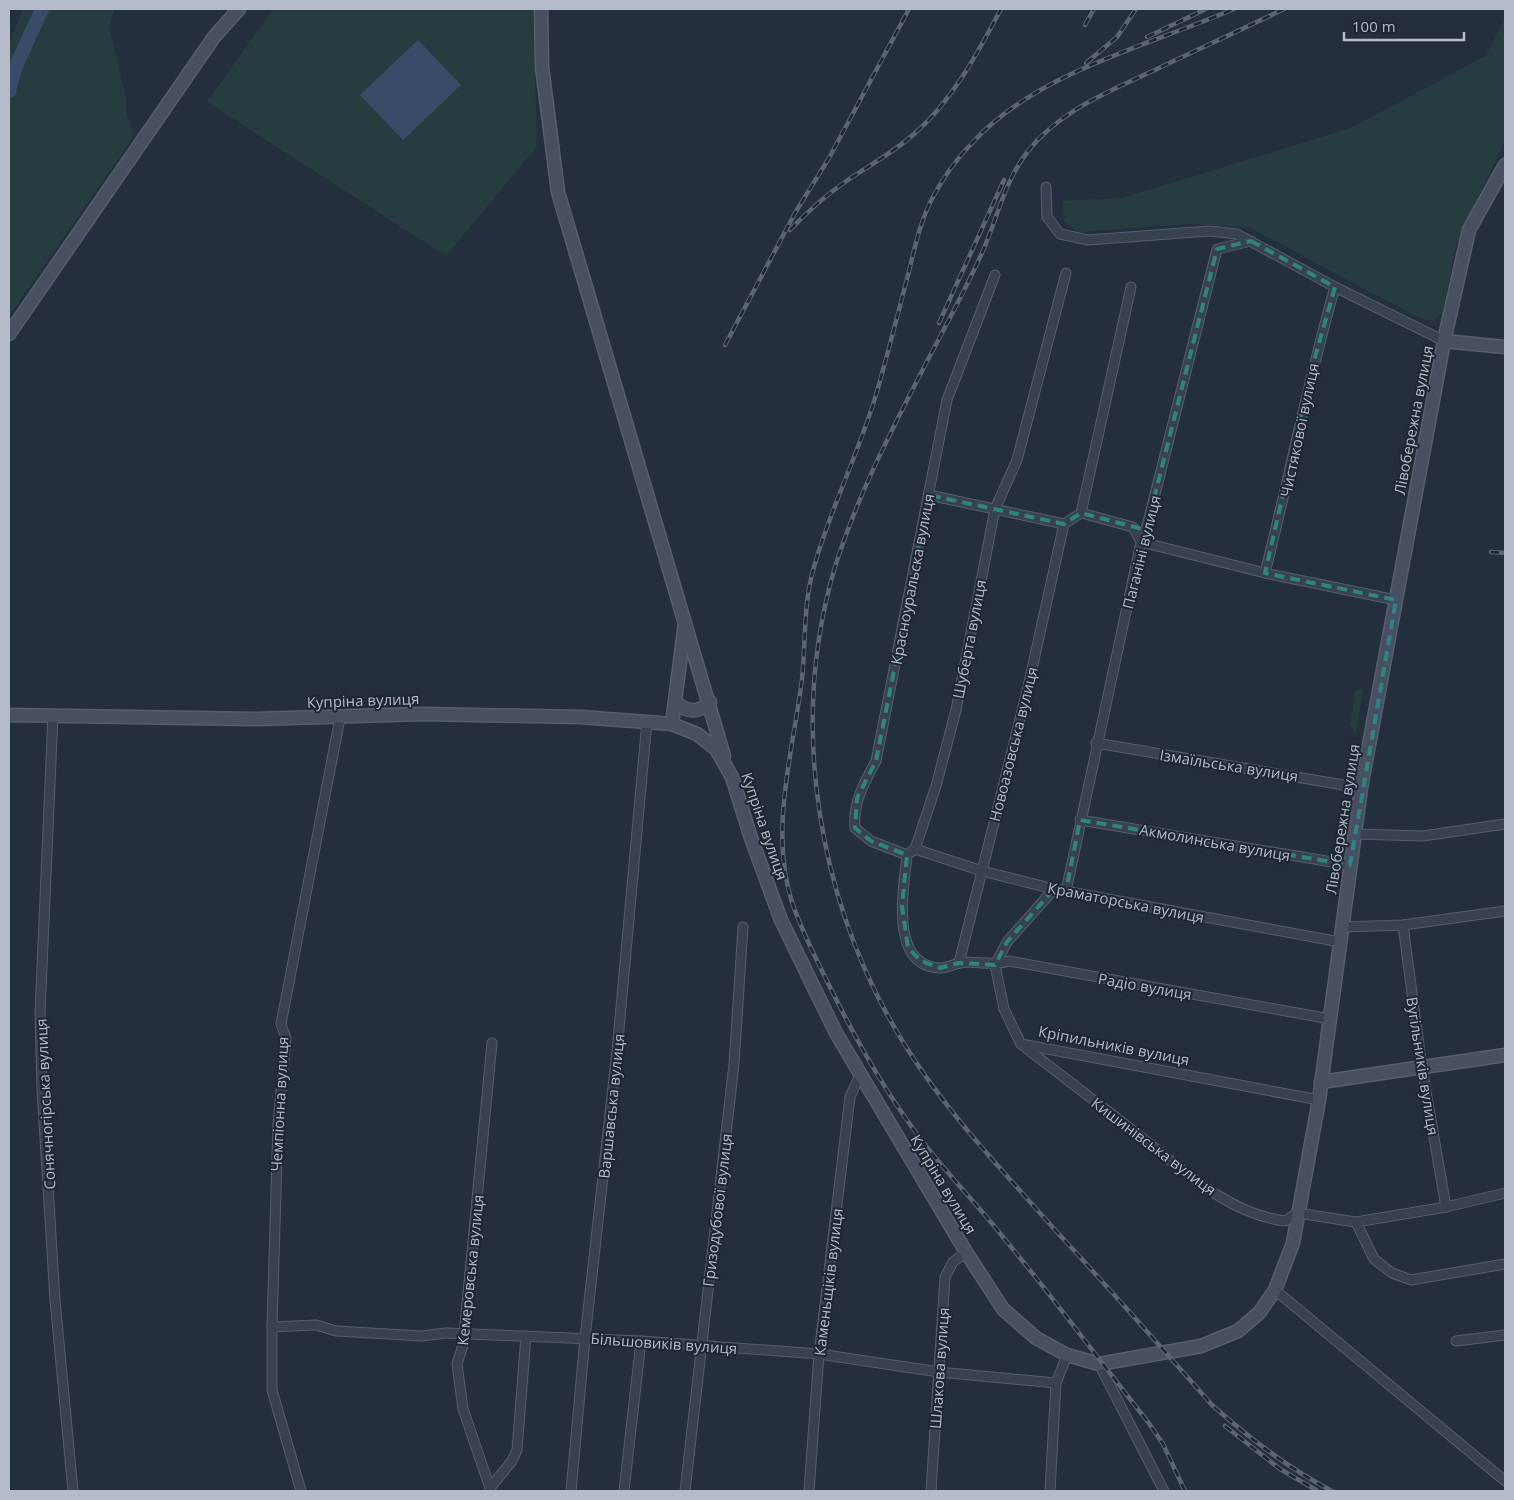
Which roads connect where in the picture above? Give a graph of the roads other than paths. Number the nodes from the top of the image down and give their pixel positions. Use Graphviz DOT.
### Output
graph roads {
  1 [pos="239,9"];
  2 [pos="541,9"];
  3 [pos="1505,165"];
  4 [pos="1046,187"];
  5 [pos="1251,241"];
  6 [pos="1066,273"];
  7 [pos="995,275"];
  8 [pos="1131,287"];
  9 [pos="1335,287"];
  10 [pos="9,334"];
  11 [pos="1444,341"];
  12 [pos="1505,346"];
  13 [pos="929,495"];
  14 [pos="995,509"];
  15 [pos="1081,513"];
  16 [pos="1064,524"];
  17 [pos="1140,542"];
  18 [pos="1265,573"];
  19 [pos="1396,600"];
  20 [pos="685,618"];
  21 [pos="675,702"];
  22 [pos="710,702"];
  23 [pos="9,715"];
  24 [pos="53,715"];
  25 [pos="340,718"];
  26 [pos="647,720"];
  27 [pos="672,724"];
  28 [pos="1096,743"];
  29 [pos="732,777"];
  30 [pos="1361,788"];
  31 [pos="1080,820"];
  32 [pos="1505,824"];
  33 [pos="1355,834"];
  34 [pos="911,852"];
  35 [pos="1350,865"];
  36 [pos="982,871"];
  37 [pos="1054,889"];
  38 [pos="1066,891"];
  39 [pos="1505,911"];
  40 [pos="1403,925"];
  41 [pos="743,927"];
  42 [pos="1342,927"];
  43 [pos="1340,942"];
  44 [pos="960,963"];
  45 [pos="995,965"];
  46 [pos="1330,1019"];
  47 [pos="492,1043"];
  48 [pos="1021,1044"];
  49 [pos="1505,1055"];
  50 [pos="1422,1068"];
  51 [pos="860,1075"];
  52 [pos="1321,1082"];
  53 [pos="1319,1100"];
  54 [pos="1505,1193"];
  55 [pos="1446,1207"];
  56 [pos="1297,1212"];
  57 [pos="1356,1222"];
  58 [pos="966,1252"];
  59 [pos="1505,1264"];
  60 [pos="1275,1290"];
  61 [pos="272,1327"];
  62 [pos="464,1334"];
  63 [pos="1505,1335"];
  64 [pos="526,1336"];
  65 [pos="585,1338"];
  66 [pos="641,1341"];
  67 [pos="1456,1341"];
  68 [pos="701,1345"];
  69 [pos="819,1354"];
  70 [pos="1067,1355"];
  71 [pos="1099,1364"];
  72 [pos="939,1372"];
  73 [pos="1056,1382"];
  74 [pos="1505,1481"];
  75 [pos="490,1490"];
  76 [pos="73,1491"];
  77 [pos="301,1491"];
  78 [pos="571,1491"];
  79 [pos="624,1491"];
  80 [pos="685,1491"];
  81 [pos="809,1491"];
  82 [pos="931,1491"];
  83 [pos="1050,1491"];
  84 [pos="1164,1491"];
  1 -- 10 [label="main road"];
  2 -- 20 [label="main road"];
  3 -- 11 [label="main road, Лівобережна вулиця"];
  4 -- 5 [label="street"];
  5 -- 9 [label="street"];
  5 -- 17 [label="street, Паганіні вулиця"];
  6 -- 14 [label="street, Шуберта вулиця"];
  7 -- 13 [label="street, Красноуральска вулиця"];
  8 -- 15 [label="street"];
  9 -- 11 [label="street"];
  9 -- 18 [label="street, Чистякової вулиця"];
  11 -- 12 [label="main road"];
  11 -- 19 [label="main road, Лівобережна вулиця"];
  13 -- 14 [label="street"];
  13 -- 34 [label="street, Красноуральска вулиця"];
  14 -- 16 [label="street"];
  14 -- 34 [label="street, Шуберта вулиця"];
  15 -- 16 [label="street"];
  15 -- 17 [label="street"];
  16 -- 36 [label="street, Новоазовська вулиця"];
  17 -- 18 [label="street"];
  17 -- 28 [label="street, Паганіні вулиця"];
  18 -- 19 [label="street"];
  19 -- 30 [label="main road, Лівобережна вулиця"];
  20 -- 21 [label="main road"];
  20 -- 22 [label="main road"];
  21 -- 22 [label="main road"];
  21 -- 27 [label="main road"];
  22 -- 29 [label="main road"];
  23 -- 24 [label="main road, Купріна вулиця"];
  24 -- 25 [label="main road, Купріна вулиця"];
  24 -- 76 [label="street, Сонячногірська вулиця"];
  25 -- 26 [label="main road, Купріна вулиця"];
  25 -- 61 [label="street, Чемпіонна вулиця"];
  26 -- 27 [label="main road, Купріна вулиця"];
  26 -- 65 [label="street, Варшавська вулиця"];
  27 -- 29 [label="main road, Купріна вулиця"];
  28 -- 30 [label="street, Ізмаїльська вулиця"];
  28 -- 31 [label="street, Паганіні вулиця"];
  29 -- 51 [label="main road, Купріна вулиця"];
  30 -- 33 [label="main road, Лівобережна вулиця"];
  31 -- 35 [label="street, Акмолинська вулиця"];
  31 -- 38 [label="street, Паганіні вулиця"];
  32 -- 33 [label="street"];
  33 -- 35 [label="main road, Лівобережна вулиця"];
  34 -- 36 [label="street, Краматорська вулиця"];
  34 -- 44 [label="street, Шуберта вулиця"];
  35 -- 42 [label="main road, Лівобережна вулиця"];
  36 -- 37 [label="street, Краматорська вулиця"];
  36 -- 44 [label="street, Новоазовська вулиця"];
  37 -- 38 [label="street, Краматорська вулиця"];
  37 -- 45 [label="street"];
  38 -- 43 [label="street, Краматорська вулиця"];
  39 -- 40 [label="street"];
  40 -- 42 [label="street"];
  40 -- 50 [label="street, Вугільників вулиця"];
  41 -- 68 [label="street, Гризодубової вулиця"];
  42 -- 43 [label="main road, Лівобережна вулиця"];
  43 -- 46 [label="main road, Лівобережна вулиця"];
  44 -- 45 [label="street, Радіо вулиця"];
  45 -- 46 [label="street, Радіо вулиця"];
  45 -- 48 [label="street, Кріпильників вулиця"];
  46 -- 52 [label="main road, Лівобережна вулиця"];
  47 -- 62 [label="street, Кемеровська вулиця"];
  48 -- 53 [label="street, Кріпильників вулиця"];
  48 -- 56 [label="street, Кишинівська вулиця"];
  49 -- 50 [label="main road"];
  50 -- 52 [label="main road"];
  50 -- 55 [label="street, Вугільників вулиця"];
  51 -- 58 [label="main road, Купріна вулиця"];
  51 -- 69 [label="street, Каменьщіків вулиця"];
  52 -- 53 [label="main road, Лівобережна вулиця"];
  53 -- 56 [label="main road, Лівобережна вулиця"];
  54 -- 55 [label="street"];
  55 -- 57 [label="street"];
  56 -- 57 [label="street"];
  56 -- 60 [label="main road, Лівобережна вулиця"];
  57 -- 59 [label="street"];
  58 -- 70 [label="main road, Купріна вулиця"];
  58 -- 72 [label="street, Шлакова вулиця"];
  60 -- 71 [label="main road, Лівобережна вулиця"];
  60 -- 74 [label="street"];
  61 -- 62 [label="street, Більшовиків вулиця"];
  61 -- 77 [label="street, Чемпіонна вулиця"];
  62 -- 64 [label="street, Більшовиків вулиця"];
  62 -- 75 [label="street, Кемеровська вулиця"];
  63 -- 67 [label="street"];
  64 -- 65 [label="street, Більшовиків вулиця"];
  64 -- 75 [label="street"];
  65 -- 66 [label="street, Більшовиків вулиця"];
  65 -- 78 [label="street, Варшавська вулиця"];
  66 -- 68 [label="street, Більшовиків вулиця"];
  66 -- 79 [label="street"];
  68 -- 69 [label="street, Більшовиків вулиця"];
  68 -- 80 [label="street, Гризодубової вулиця"];
  69 -- 72 [label="street, Більшовиків вулиця"];
  69 -- 81 [label="street, Каменьщіків вулиця"];
  70 -- 71 [label="main road, Купріна вулиця"];
  70 -- 73 [label="street"];
  71 -- 84 [label="street"];
  72 -- 73 [label="street, Більшовиків вулиця"];
  72 -- 82 [label="street, Шлакова вулиця"];
  73 -- 83 [label="street"];
}
